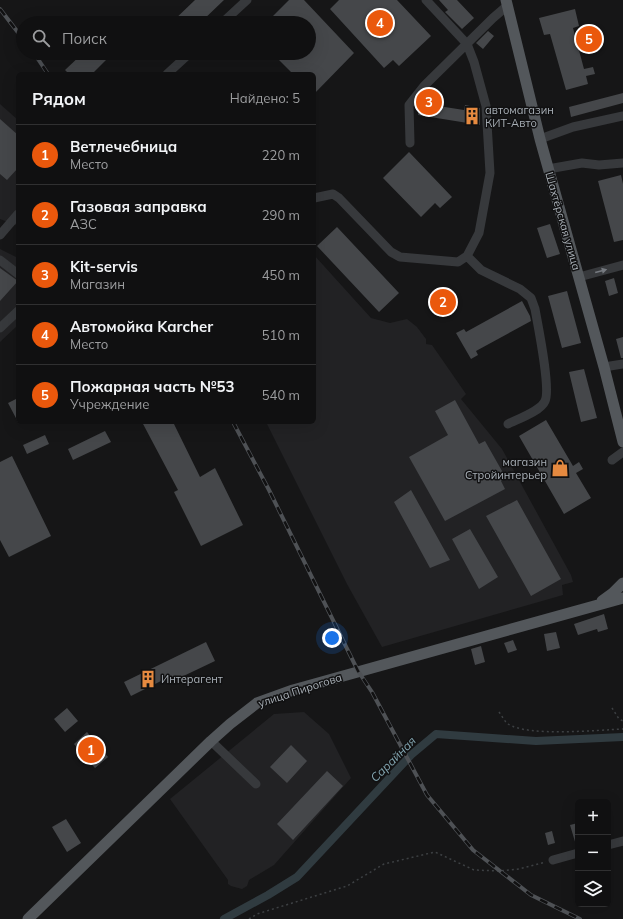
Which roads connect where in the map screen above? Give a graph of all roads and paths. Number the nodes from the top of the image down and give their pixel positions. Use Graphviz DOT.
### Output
graph roads {
  1 [pos="247,0"];
  2 [pos="426,0"];
  3 [pos="507,3"];
  4 [pos="230,16"];
  5 [pos="467,44"];
  6 [pos="183,60"];
  7 [pos="170,72"];
  8 [pos="623,116"];
  9 [pos="540,139"];
  10 [pos="410,143"];
  11 [pos="623,163"];
  12 [pos="548,169"];
  13 [pos="316,198"];
  14 [pos="16,216"];
  15 [pos="0,235"];
  16 [pos="467,256"];
  17 [pos="0,260"];
  18 [pos="623,265"];
  19 [pos="16,272"];
  20 [pos="579,277"];
  21 [pos="16,313"];
  22 [pos="0,328"];
  23 [pos="623,364"];
  24 [pos="604,367"];
  25 [pos="508,424"];
  26 [pos="623,442"];
  27 [pos="623,452"];
  28 [pos="612,460"];
  29 [pos="623,583"];
  30 [pos="623,598"];
  31 [pos="595,606"];
  32 [pos="612,708"];
  33 [pos="499,712"];
  34 [pos="623,721"];
  35 [pos="623,729"];
  36 [pos="211,741"];
  37 [pos="256,784"];
  38 [pos="623,841"];
  39 [pos="611,844"];
  40 [pos="575,854"];
  41 [pos="553,860"];
  42 [pos="28,919"];
  43 [pos="249,919"];
  1 -- 4 [label="street"];
  2 -- 5 [label="street"];
  3 -- 5 [label="street"];
  3 -- 9 [label="main road, Шахтёрская улица"];
  5 -- 10 [label="street"];
  5 -- 16 [label="street"];
  6 -- 7 [label="street"];
  8 -- 9 [label="street"];
  9 -- 12 [label="main road, Шахтёрская улица"];
  11 -- 12 [label="street"];
  12 -- 20 [label="main road, Шахтёрская улица"];
  13 -- 16 [label="street"];
  14 -- 15 [label="street"];
  16 -- 25 [label="street"];
  17 -- 19 [label="street"];
  20 -- 18 [label="street, one-way"];
  20 -- 24 [label="main road, Шахтёрская улица"];
  21 -- 22 [label="street"];
  23 -- 24 [label="street"];
  24 -- 26 [label="main road, Шахтёрская улица"];
  27 -- 28 [label="street"];
  29 -- 31 [label="main road"];
  30 -- 31 [label="main road, улица Пирогова"];
  31 -- 36 [label="main road, улица Пирогова"];
  32 -- 34 [label="path"];
  33 -- 35 [label="path"];
  36 -- 37 [label="street"];
  36 -- 42 [label="main road, улица Пирогова"];
  38 -- 39 [label="street"];
  40 -- 41 [label="street"];
  41 -- 43 [label="path"];
}
